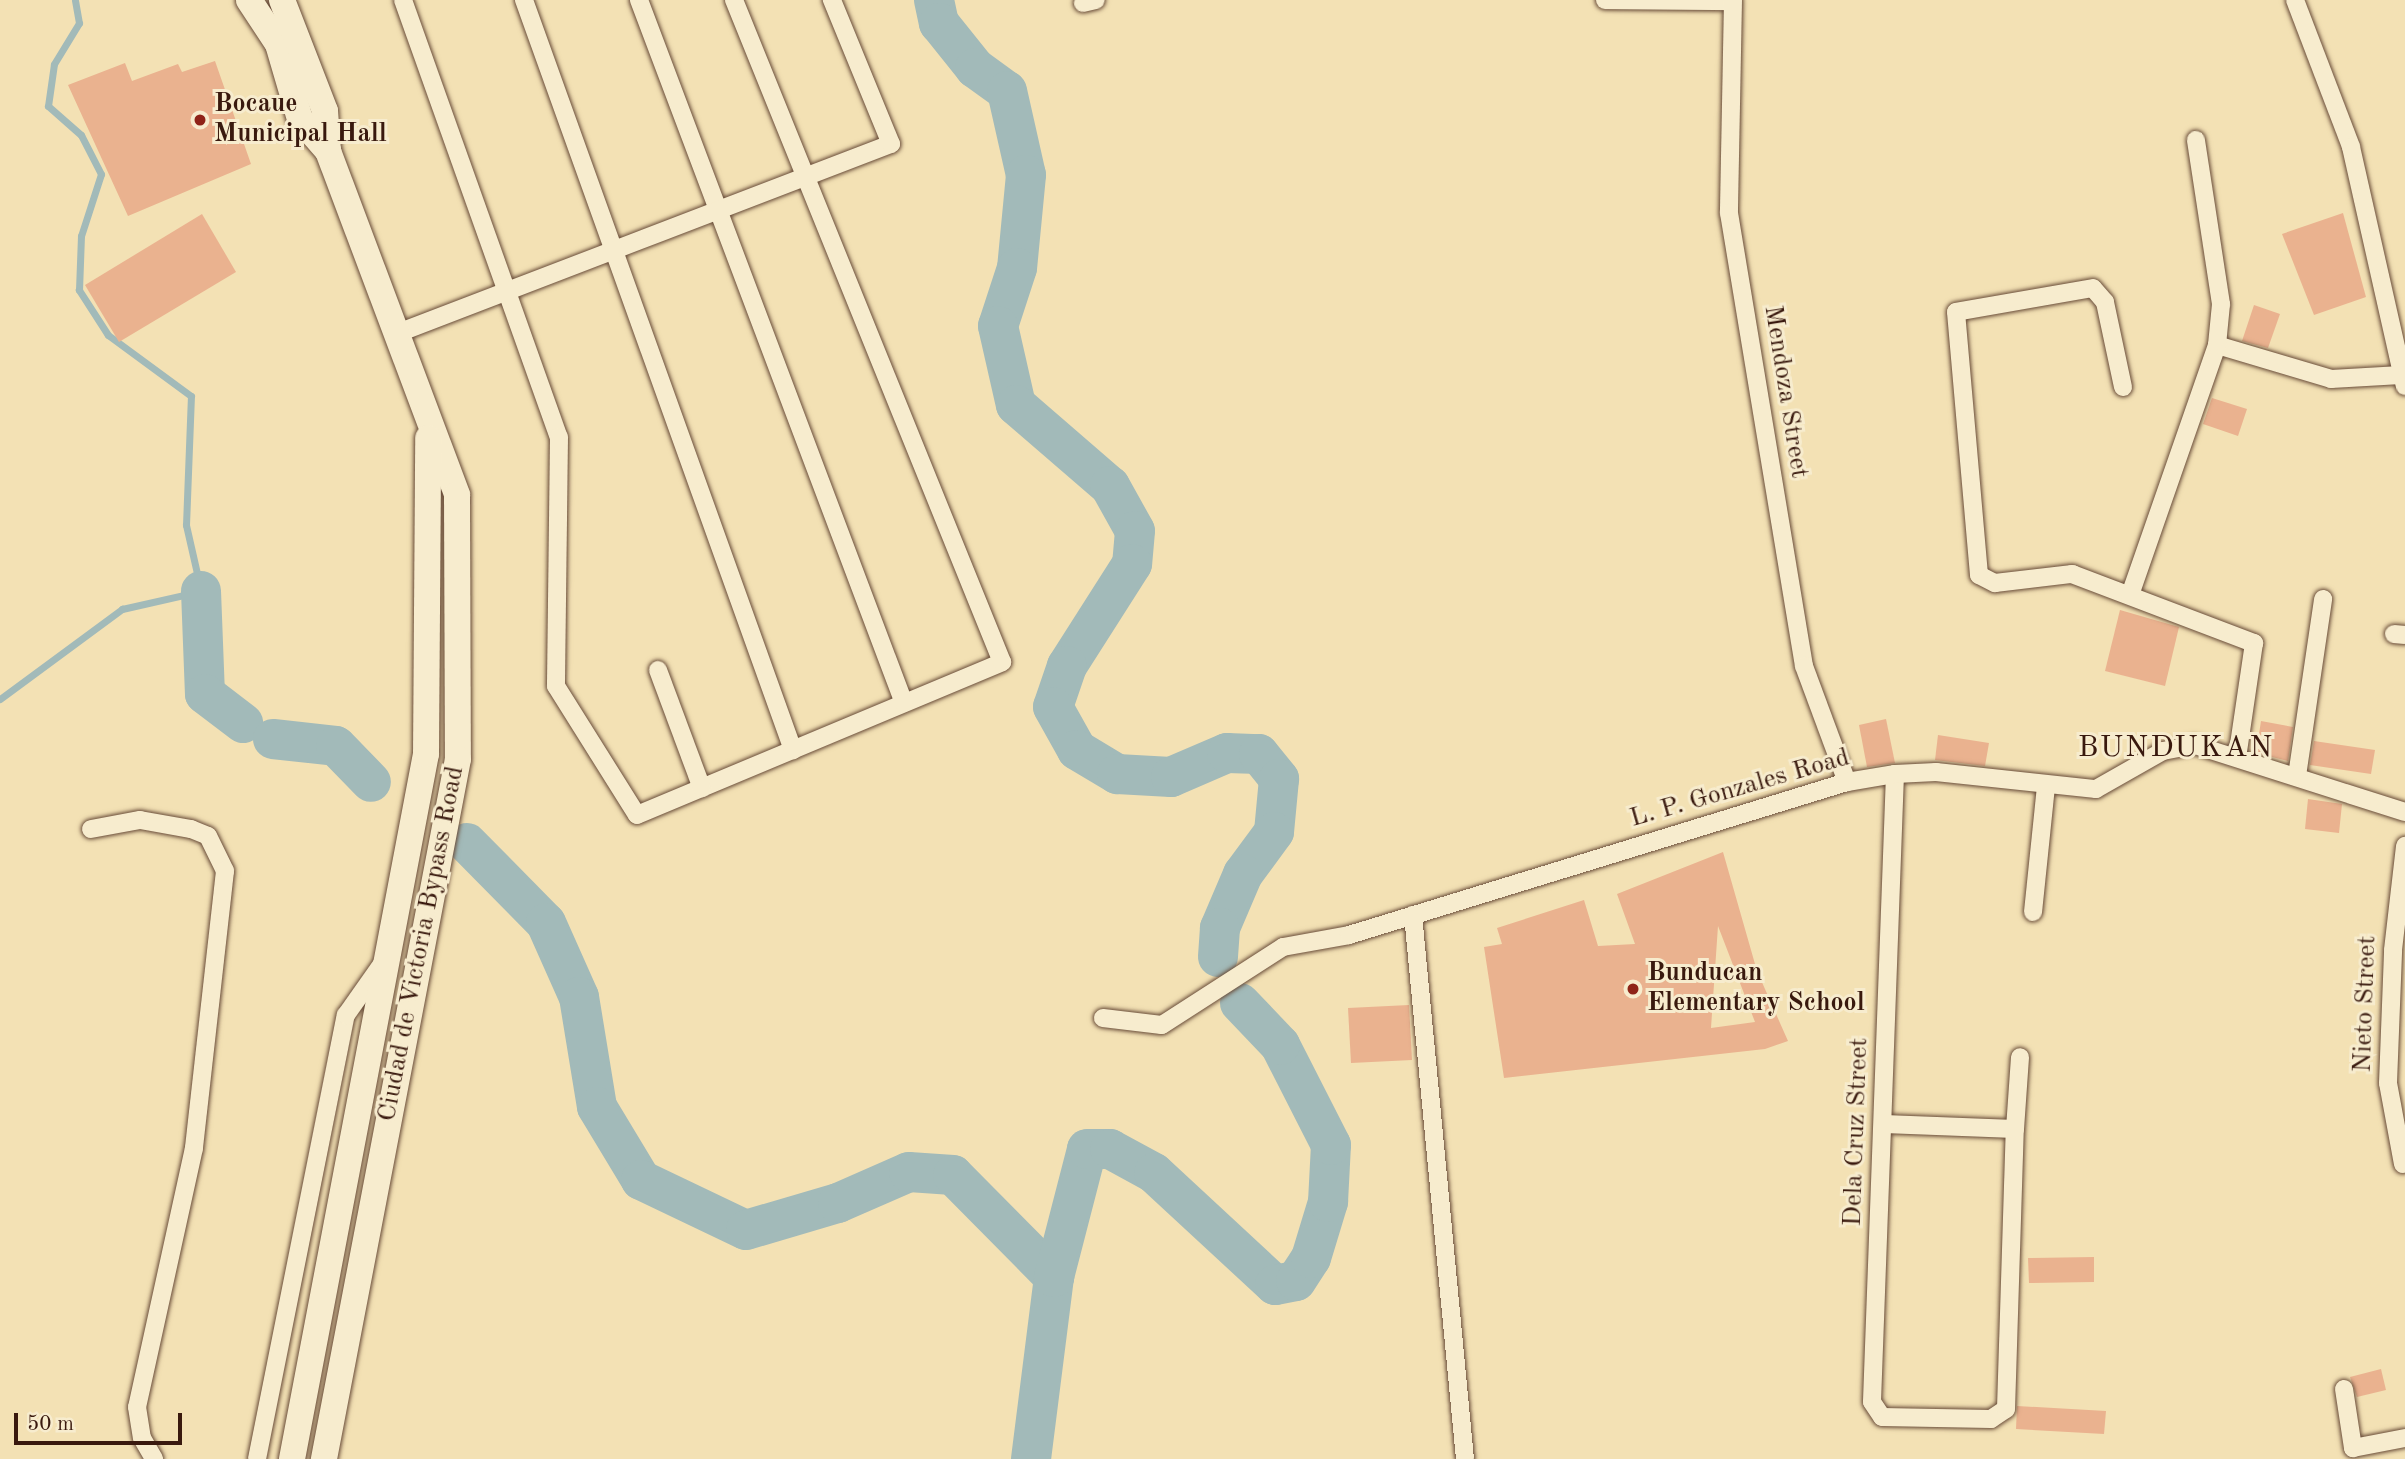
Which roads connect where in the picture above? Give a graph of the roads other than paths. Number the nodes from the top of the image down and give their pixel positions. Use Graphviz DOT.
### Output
graph roads {
  1 [pos="249,0"];
  2 [pos="282,0"];
  3 [pos="403,0"];
  4 [pos="524,0"];
  5 [pos="639,0"];
  6 [pos="734,0"];
  7 [pos="832,0"];
  8 [pos="1605,0"];
  9 [pos="2295,0"];
  10 [pos="1732,1"];
  11 [pos="2196,140"];
  12 [pos="328,151"];
  13 [pos="808,174"];
  14 [pos="718,210"];
  15 [pos="614,250"];
  16 [pos="505,291"];
  17 [pos="398,333"];
  18 [pos="2217,345"];
  19 [pos="2403,381"];
  20 [pos="2123,387"];
  21 [pos="428,428"];
  22 [pos="2130,596"];
  23 [pos="2323,599"];
  24 [pos="658,670"];
  25 [pos="904,703"];
  26 [pos="793,750"];
  27 [pos="426,754"];
  28 [pos="2238,758"];
  29 [pos="458,759"];
  30 [pos="1895,774"];
  31 [pos="2297,776"];
  32 [pos="1847,782"];
  33 [pos="2046,786"];
  34 [pos="702,788"];
  35 [pos="2405,812"];
  36 [pos="91,829"];
  37 [pos="2405,846"];
  38 [pos="401,877"];
  39 [pos="433,883"];
  40 [pos="2033,912"];
  41 [pos="1413,915"];
  42 [pos="384,962"];
  43 [pos="1102,1018"];
  44 [pos="2020,1058"];
  45 [pos="1884,1124"];
  46 [pos="2015,1129"];
  47 [pos="2403,1164"];
  48 [pos="2344,1389"];
  49 [pos="2405,1438"];
  50 [pos="154,1459"];
  51 [pos="257,1459"];
  52 [pos="292,1459"];
  53 [pos="324,1459"];
  54 [pos="1465,1459"];
  1 -- 12 [label="main road, Ciudad de Victoria Bypass Road"];
  2 -- 12 [label="main road, Ciudad de Victoria Bypass Road"];
  3 -- 16 [label="street"];
  4 -- 15 [label="street"];
  5 -- 14 [label="street"];
  6 -- 13 [label="street"];
  7 -- 13 [label="street"];
  8 -- 10 [label="street"];
  9 -- 19 [label="street"];
  10 -- 32 [label="street, Mendoza Street"];
  11 -- 18 [label="street"];
  12 -- 17 [label="main road, Ciudad de Victoria Bypass Road"];
  13 -- 14 [label="street"];
  13 -- 25 [label="street"];
  14 -- 15 [label="street"];
  14 -- 25 [label="street"];
  15 -- 16 [label="street"];
  15 -- 26 [label="street"];
  16 -- 17 [label="street"];
  16 -- 34 [label="street"];
  17 -- 21 [label="main road, Ciudad de Victoria Bypass Road"];
  18 -- 19 [label="street"];
  18 -- 22 [label="street"];
  20 -- 22 [label="street"];
  21 -- 27 [label="main road, Ciudad de Victoria Bypass Road"];
  21 -- 29 [label="main road, Ciudad de Victoria Bypass Road"];
  22 -- 28 [label="street"];
  23 -- 31 [label="street"];
  24 -- 34 [label="street"];
  25 -- 26 [label="street"];
  26 -- 34 [label="street"];
  27 -- 29 [label="main road"];
  27 -- 38 [label="main road, Ciudad de Victoria Bypass Road"];
  28 -- 31 [label="street, L. P. Gonzales Road"];
  28 -- 33 [label="street, L. P. Gonzales Road"];
  29 -- 39 [label="main road, Ciudad de Victoria Bypass Road"];
  30 -- 32 [label="street, L. P. Gonzales Road"];
  30 -- 33 [label="street, L. P. Gonzales Road"];
  30 -- 45 [label="street, Dela Cruz Street"];
  31 -- 35 [label="street, L. P. Gonzales Road"];
  32 -- 41 [label="street, L. P. Gonzales Road"];
  33 -- 40 [label="street"];
  36 -- 50 [label="street"];
  37 -- 47 [label="street, Nieto Street"];
  38 -- 39 [label="main road"];
  38 -- 42 [label="main road, Ciudad de Victoria Bypass Road"];
  39 -- 53 [label="main road, Ciudad de Victoria Bypass Road"];
  41 -- 43 [label="street, L. P. Gonzales Road"];
  41 -- 54 [label="street"];
  42 -- 51 [label="street, Ciudad de Victoria Bypass Road"];
  42 -- 52 [label="main road, Ciudad de Victoria Bypass Road"];
  44 -- 46 [label="street"];
  45 -- 46 [label="street"];
  45 -- 46 [label="street, Dela Cruz Street"];
  48 -- 49 [label="street"];
}
